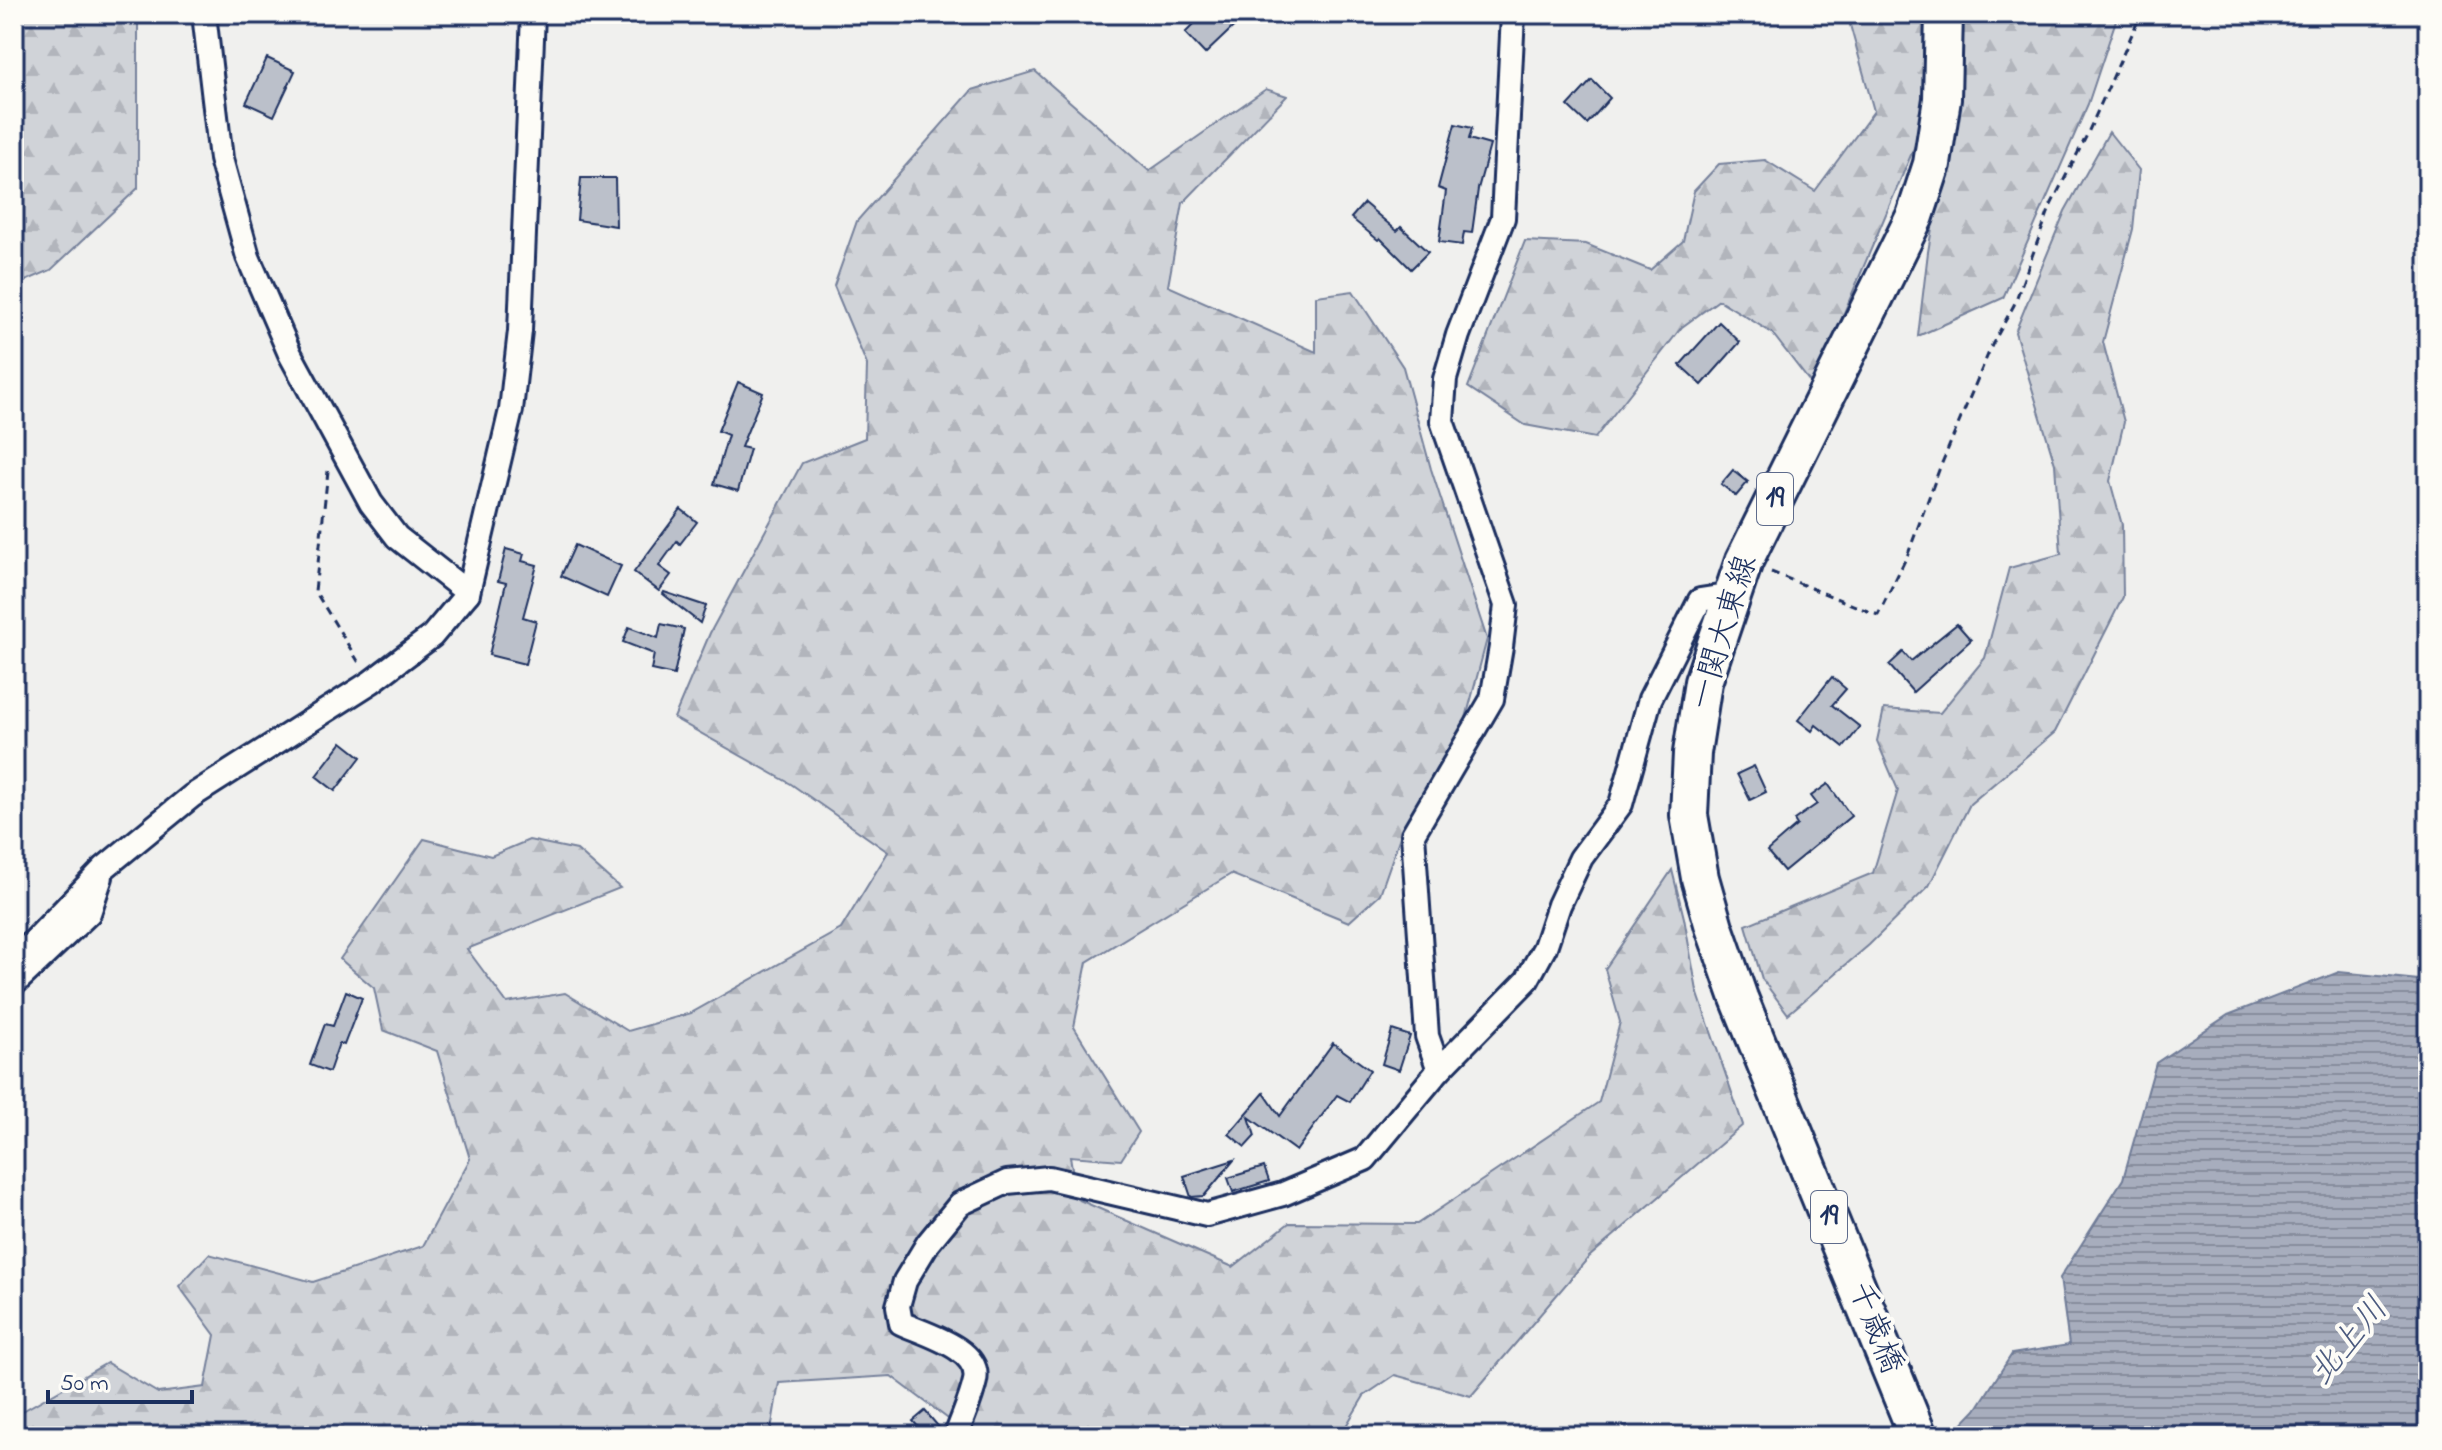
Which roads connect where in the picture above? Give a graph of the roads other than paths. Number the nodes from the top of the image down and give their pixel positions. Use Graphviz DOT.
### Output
graph roads {
  1 [pos="204,14"];
  2 [pos="533,14"];
  3 [pos="1513,14"];
  4 [pos="1944,14"];
  5 [pos="468,593"];
  6 [pos="1732,595"];
  7 [pos="104,868"];
  8 [pos="14,957"];
  9 [pos="14,984"];
  10 [pos="1739,998"];
  11 [pos="1439,1070"];
  12 [pos="956,1436"];
  13 [pos="1918,1436"];
  1 -- 5 [label="street"];
  2 -- 5 [label="street"];
  3 -- 11 [label="street"];
  4 -- 6 [label="main road, 一関大東線 / 19"];
  5 -- 7 [label="street"];
  6 -- 10 [label="main road, 一関大東線 / 19"];
  6 -- 11 [label="street"];
  7 -- 8 [label="street"];
  7 -- 9 [label="street"];
  10 -- 13 [label="main road, 千歳橋 / 19"];
  11 -- 12 [label="street"];
}
